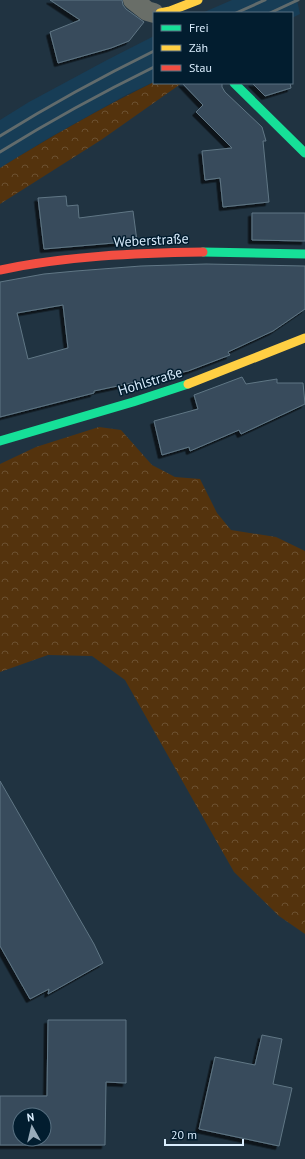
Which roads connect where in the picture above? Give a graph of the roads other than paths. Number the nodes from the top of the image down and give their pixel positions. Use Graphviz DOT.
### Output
graph roads {
  1 [pos="132,0"];
  2 [pos="198,0"];
  3 [pos="165,12"];
  4 [pos="153,13"];
  5 [pos="235,84"];
  6 [pos="305,153"];
  7 [pos="305,254"];
  8 [pos="0,270"];
  9 [pos="305,338"];
  10 [pos="0,441"];
  1 -- 4 [label="street"];
  2 -- 3 [label="street"];
  5 -- 6 [label="street"];
  7 -- 8 [label="street, Weberstraße"];
  9 -- 10 [label="street, Hohlstraße"];
}
